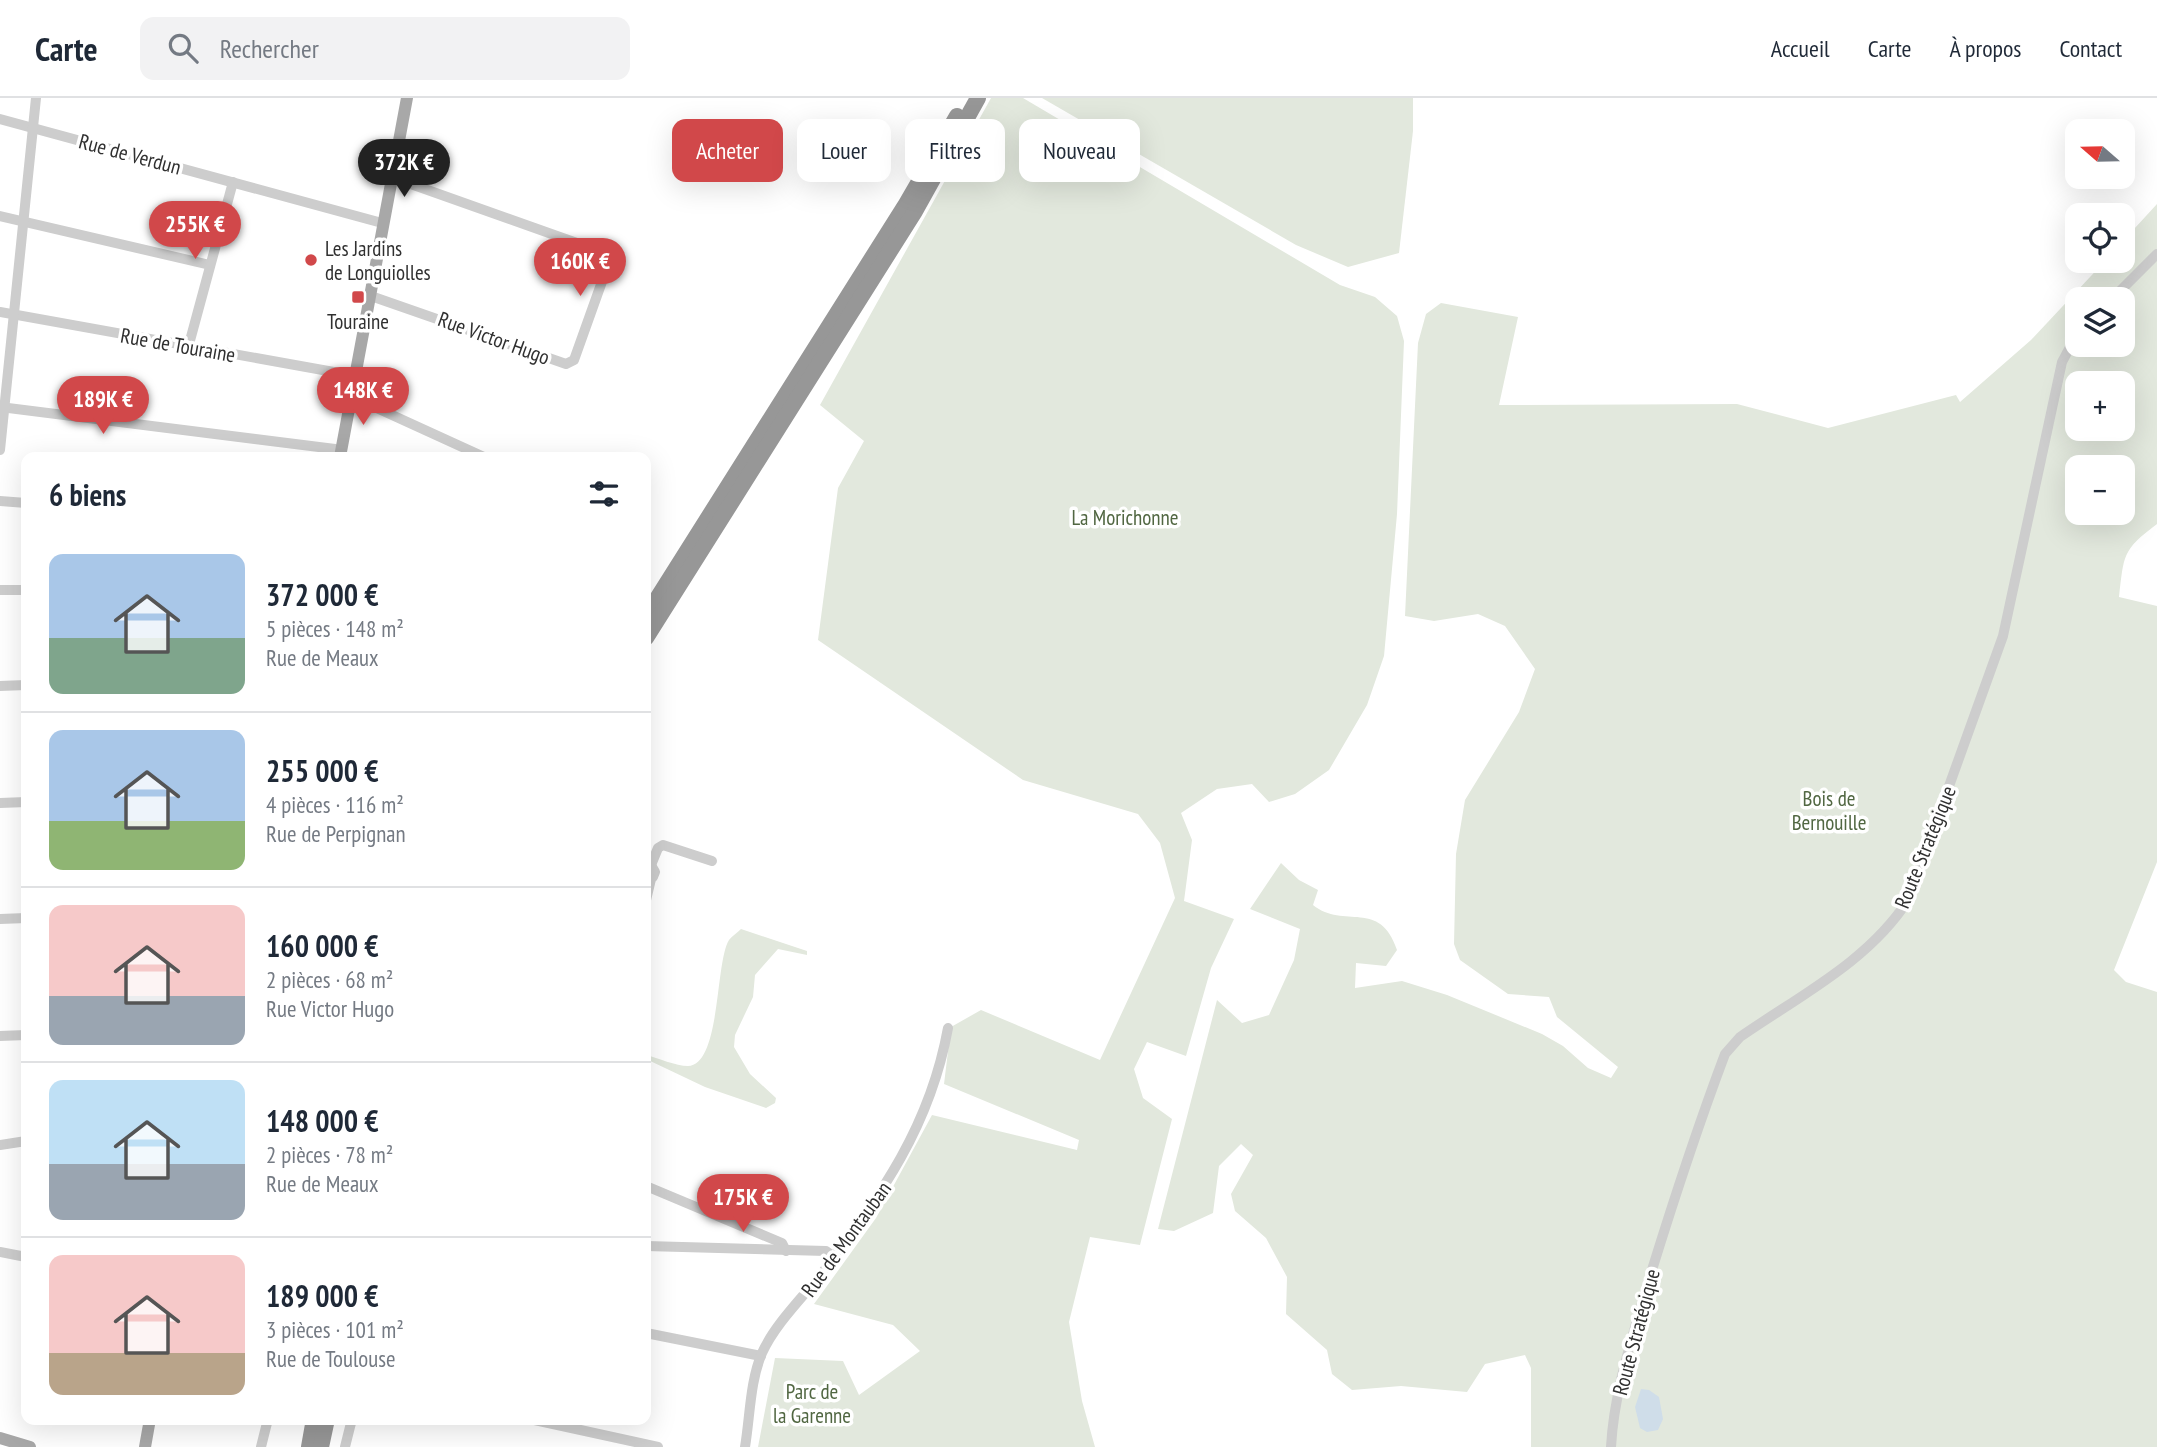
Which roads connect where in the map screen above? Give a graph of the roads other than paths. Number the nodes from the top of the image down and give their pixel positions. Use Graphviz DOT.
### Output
graph roads {
  1 [pos="36,98"];
  2 [pos="407,98"];
  3 [pos="966,98"];
  4 [pos="978,98"];
  5 [pos="0,119"];
  6 [pos="33,128"];
  7 [pos="391,177"];
  8 [pos="233,182"];
  9 [pos="0,216"];
  10 [pos="23,221"];
  11 [pos="382,223"];
  12 [pos="2157,254"];
  13 [pos="211,265"];
  14 [pos="2124,287"];
  15 [pos="368,295"];
  16 [pos="0,312"];
  17 [pos="15,315"];
  18 [pos="188,348"];
  19 [pos="2065,356"];
  20 [pos="353,375"];
  21 [pos="349,395"];
  22 [pos="2,407"];
  23 [pos="0,450"];
  24 [pos="322,452"];
  25 [pos="336,452"];
  26 [pos="473,452"];
  27 [pos="0,500"];
  28 [pos="21,502"];
  29 [pos="0,590"];
  30 [pos="21,590"];
  31 [pos="651,608"];
  32 [pos="651,630"];
  33 [pos="21,685"];
  34 [pos="0,686"];
  35 [pos="21,802"];
  36 [pos="0,803"];
  37 [pos="651,861"];
  38 [pos="712,861"];
  39 [pos="21,918"];
  40 [pos="0,919"];
  41 [pos="948,1028"];
  42 [pos="21,1035"];
  43 [pos="0,1036"];
  44 [pos="21,1141"];
  45 [pos="0,1145"];
  46 [pos="651,1188"];
  47 [pos="651,1244"];
  48 [pos="786,1251"];
  49 [pos="834,1257"];
  50 [pos="651,1334"];
  51 [pos="761,1356"];
  52 [pos="152,1425"];
  53 [pos="266,1425"];
  54 [pos="313,1425"];
  55 [pos="326,1425"];
  56 [pos="350,1425"];
  57 [pos="557,1425"];
  58 [pos="0,1438"];
  59 [pos="30,1447"];
  60 [pos="149,1447"];
  61 [pos="261,1447"];
  62 [pos="309,1447"];
  63 [pos="321,1447"];
  64 [pos="345,1447"];
  65 [pos="658,1447"];
  66 [pos="745,1447"];
  67 [pos="1611,1447"];
  1 -- 6 [label="street"];
  2 -- 7 [label="main road"];
  3 -- 31 [label="highway"];
  4 -- 32 [label="highway"];
  5 -- 6 [label="street, Rue de Verdun"];
  6 -- 8 [label="street, Rue de Verdun"];
  6 -- 10 [label="street"];
  7 -- 11 [label="main road"];
  7 -- 15 [label="street, Rue Victor Hugo"];
  8 -- 11 [label="street, Rue de Verdun"];
  8 -- 13 [label="street"];
  9 -- 10 [label="street"];
  10 -- 13 [label="street"];
  10 -- 17 [label="street"];
  11 -- 15 [label="main road"];
  12 -- 14 [label="street"];
  13 -- 18 [label="street"];
  15 -- 20 [label="main road"];
  16 -- 17 [label="street, Rue de Touraine"];
  17 -- 18 [label="street, Rue de Touraine"];
  17 -- 22 [label="street"];
  18 -- 20 [label="street, Rue de Touraine"];
  19 -- 67 [label="street, Route Stratégique"];
  20 -- 21 [label="main road"];
  21 -- 25 [label="main road"];
  21 -- 26 [label="street"];
  22 -- 23 [label="street"];
  22 -- 24 [label="street"];
  27 -- 28 [label="street"];
  29 -- 30 [label="street"];
  33 -- 34 [label="street"];
  35 -- 36 [label="street"];
  37 -- 38 [label="street"];
  39 -- 40 [label="street"];
  41 -- 49 [label="street, Rue de Montauban"];
  42 -- 43 [label="street"];
  44 -- 45 [label="street"];
  46 -- 48 [label="street"];
  47 -- 48 [label="street"];
  48 -- 49 [label="street"];
  49 -- 51 [label="street, Rue de Montauban"];
  50 -- 51 [label="street"];
  51 -- 66 [label="street, Rue de Montauban"];
  52 -- 60 [label="main road"];
  53 -- 61 [label="street"];
  54 -- 62 [label="highway"];
  55 -- 63 [label="highway"];
  56 -- 64 [label="street"];
  57 -- 65 [label="street"];
  58 -- 59 [label="main road"];
}
